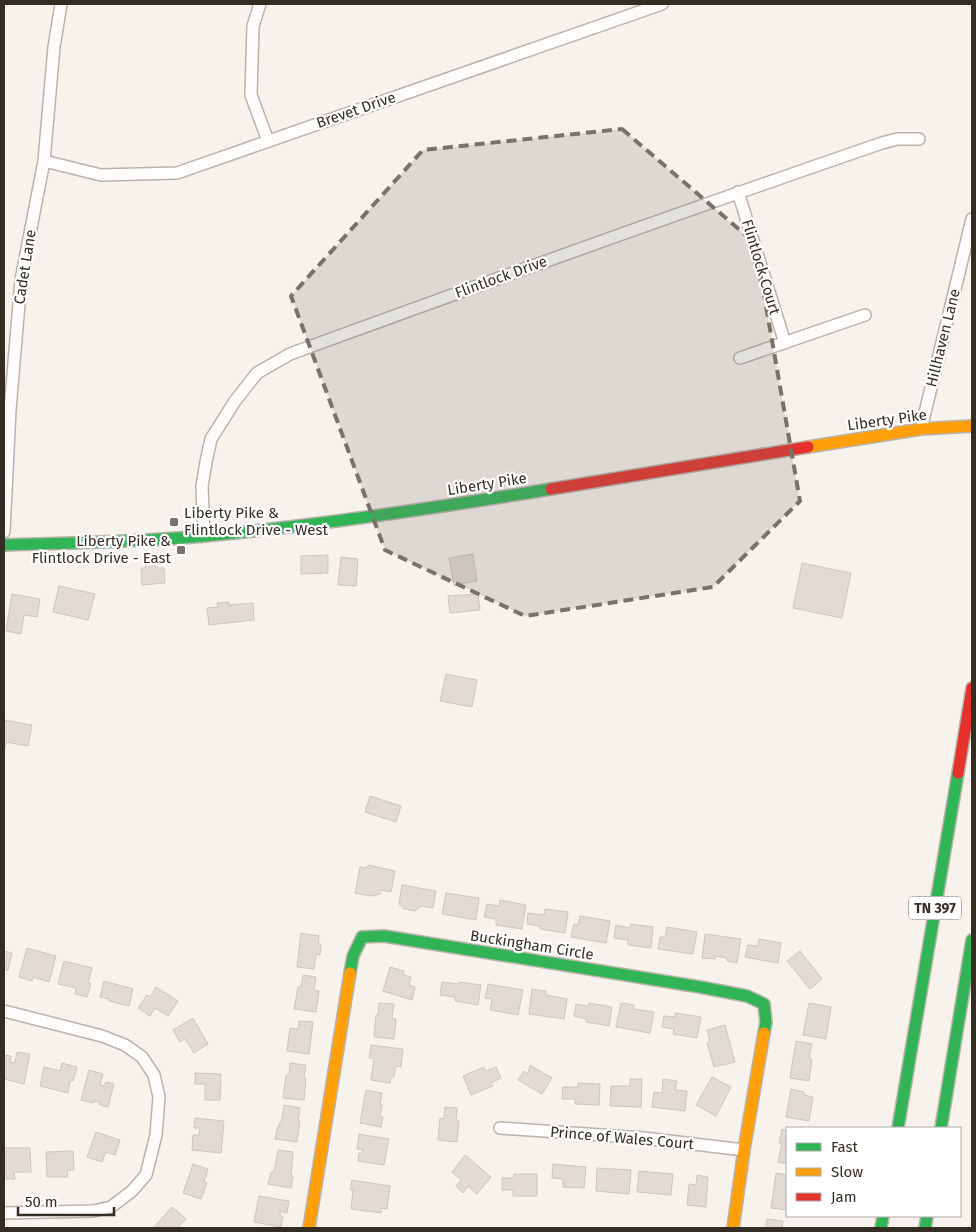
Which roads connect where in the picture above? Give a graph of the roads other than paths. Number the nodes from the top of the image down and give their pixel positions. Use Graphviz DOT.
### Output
graph roads {
  1 [pos="61,4"];
  2 [pos="260,4"];
  3 [pos="662,4"];
  4 [pos="919,139"];
  5 [pos="268,141"];
  6 [pos="44,161"];
  7 [pos="738,192"];
  8 [pos="972,219"];
  9 [pos="865,316"];
  10 [pos="785,343"];
  11 [pos="740,358"];
  12 [pos="972,426"];
  13 [pos="921,429"];
  14 [pos="4,532"];
  15 [pos="204,536"];
  16 [pos="4,545"];
  17 [pos="972,688"];
  18 [pos="972,940"];
  19 [pos="4,1011"];
  20 [pos="898,1127"];
  21 [pos="941,1127"];
  22 [pos="500,1128"];
  23 [pos="744,1150"];
  24 [pos="4,1213"];
  25 [pos="309,1228"];
  26 [pos="733,1228"];
  1 -- 6 [label="street, Cadet Lane"];
  2 -- 5 [label="street"];
  3 -- 5 [label="street, Brevet Drive"];
  4 -- 7 [label="street, Flintlock Drive"];
  5 -- 6 [label="street, Brevet Drive"];
  6 -- 14 [label="street, Cadet Lane"];
  7 -- 10 [label="street, Flintlock Court"];
  7 -- 15 [label="street, Flintlock Drive"];
  8 -- 13 [label="street, Hillhaven Lane"];
  9 -- 10 [label="street"];
  10 -- 11 [label="street"];
  12 -- 13 [label="main road, Liberty Pike"];
  13 -- 15 [label="main road, Liberty Pike"];
  15 -- 16 [label="main road, Liberty Pike"];
  17 -- 20 [label="main road, TN 397"];
  18 -- 21 [label="main road"];
  19 -- 24 [label="street"];
  22 -- 23 [label="street, Prince of Wales Court"];
  23 -- 25 [label="main road, Buckingham Circle"];
  23 -- 26 [label="main road, Buckingham Circle"];
}
